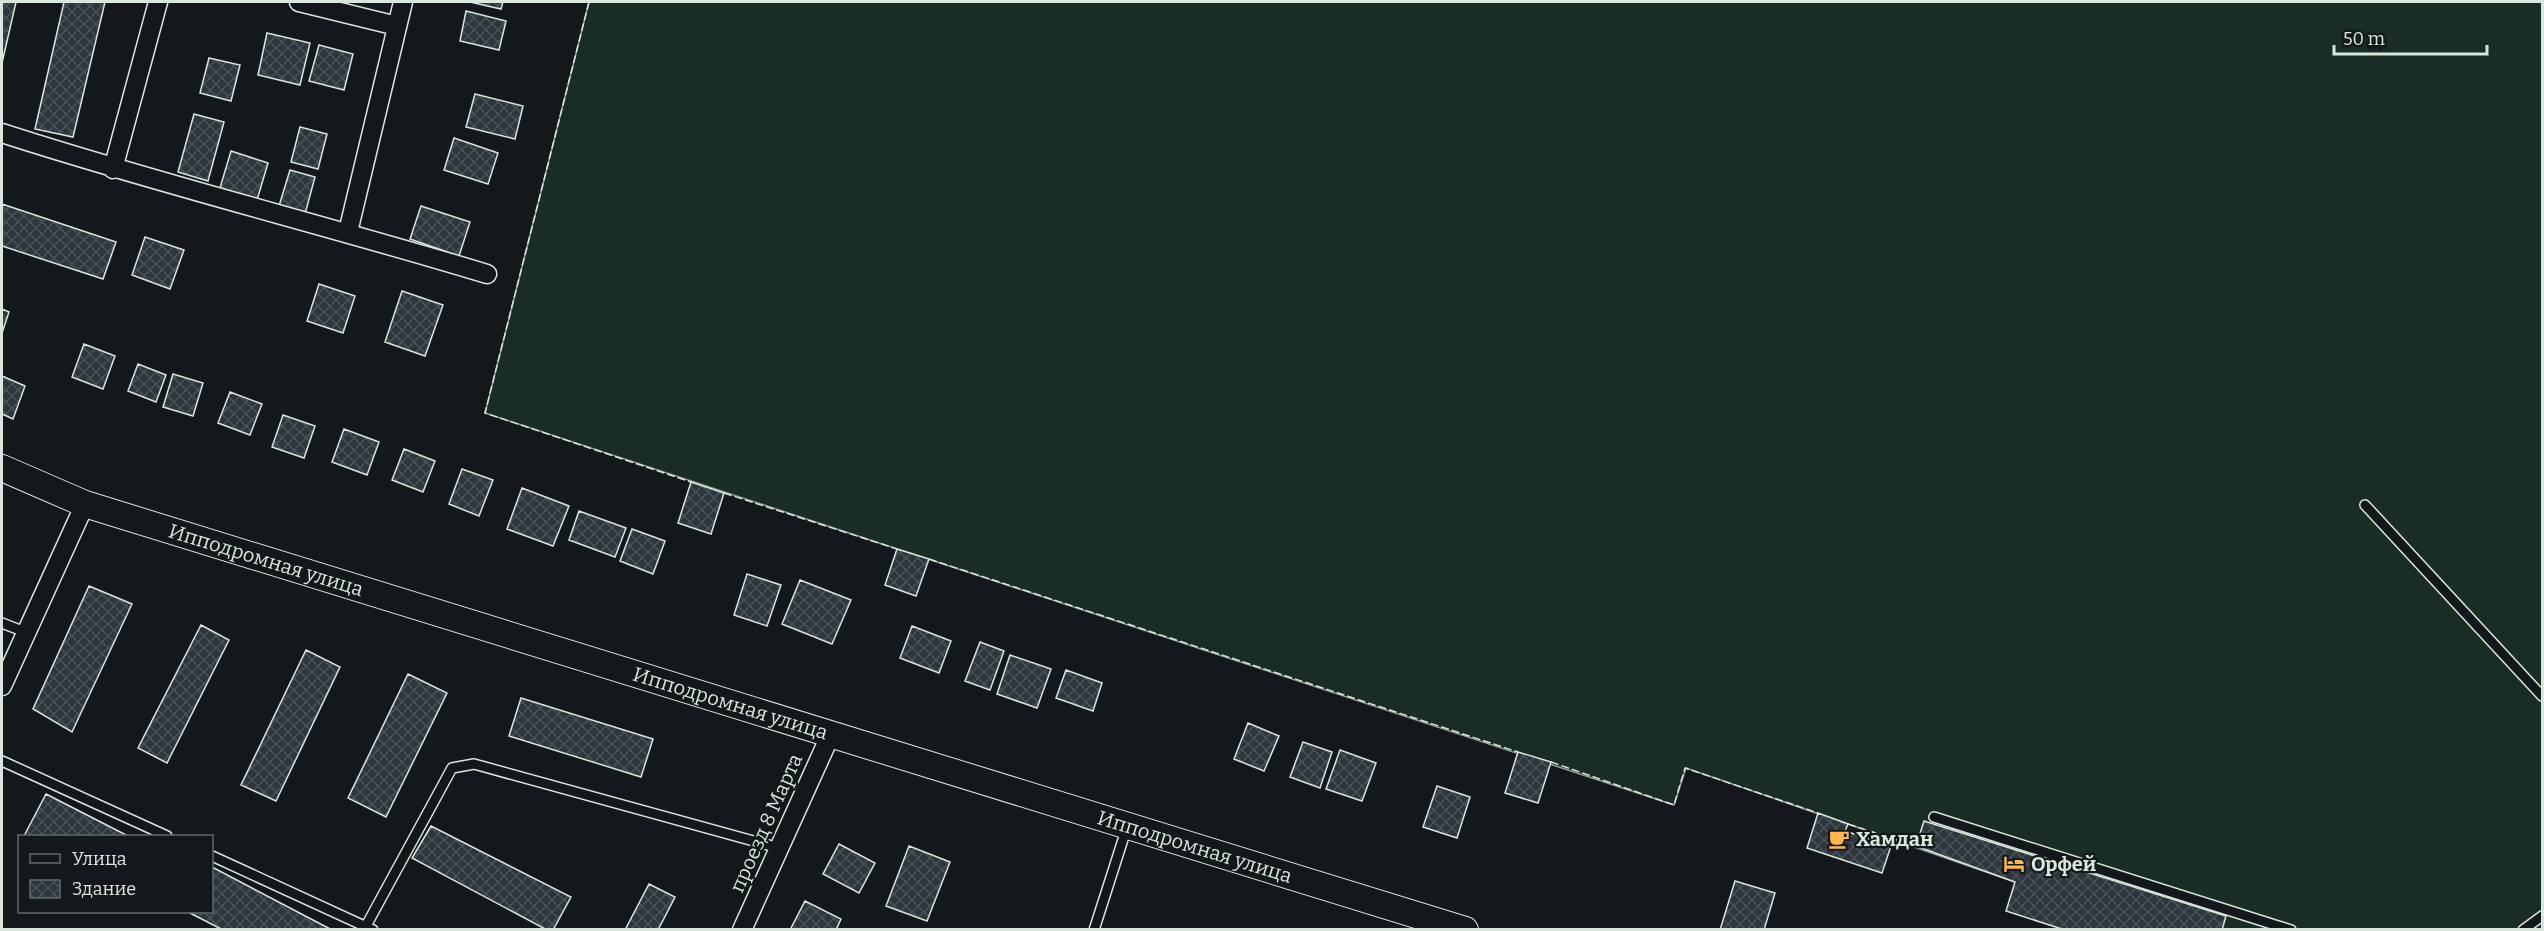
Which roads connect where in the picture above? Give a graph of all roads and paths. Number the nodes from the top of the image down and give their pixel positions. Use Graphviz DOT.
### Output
graph roads {
  1 [pos="158,2"];
  2 [pos="299,2"];
  3 [pos="403,2"];
  4 [pos="397,26"];
  5 [pos="2,132"];
  6 [pos="113,169"];
  7 [pos="348,232"];
  8 [pos="487,274"];
  9 [pos="2,468"];
  10 [pos="85,504"];
  11 [pos="2365,505"];
  12 [pos="2,623"];
  13 [pos="25,632"];
  14 [pos="2,686"];
  15 [pos="2542,696"];
  16 [pos="830,736"];
  17 [pos="2,762"];
  18 [pos="1934,817"];
  19 [pos="1127,826"];
  20 [pos="163,835"];
  21 [pos="779,848"];
  22 [pos="213,856"];
  23 [pos="2542,916"];
  24 [pos="2275,927"];
  25 [pos="370,928"];
  26 [pos="742,930"];
  27 [pos="1094,930"];
  28 [pos="1465,930"];
  29 [pos="2291,930"];
  30 [pos="2523,930"];
  1 -- 6 [label="street"];
  2 -- 4 [label="street"];
  3 -- 4 [label="street"];
  4 -- 7 [label="street"];
  5 -- 6 [label="street"];
  6 -- 7 [label="street"];
  7 -- 8 [label="street"];
  9 -- 10 [label="main road, Ипподромная улица"];
  10 -- 13 [label="street"];
  10 -- 16 [label="main road, Ипподромная улица"];
  11 -- 15 [label="lane"];
  12 -- 13 [label="lane"];
  13 -- 14 [label="street"];
  16 -- 19 [label="main road, Ипподромная улица"];
  16 -- 21 [label="street, проезд 8 Марта"];
  17 -- 20 [label="lane"];
  18 -- 24 [label="lane"];
  19 -- 27 [label="lane"];
  19 -- 28 [label="main road, Ипподромная улица"];
  21 -- 25 [label="lane"];
  21 -- 26 [label="street, проезд 8 Марта"];
  22 -- 25 [label="lane"];
  23 -- 30 [label="lane"];
  24 -- 29 [label="lane"];
}
